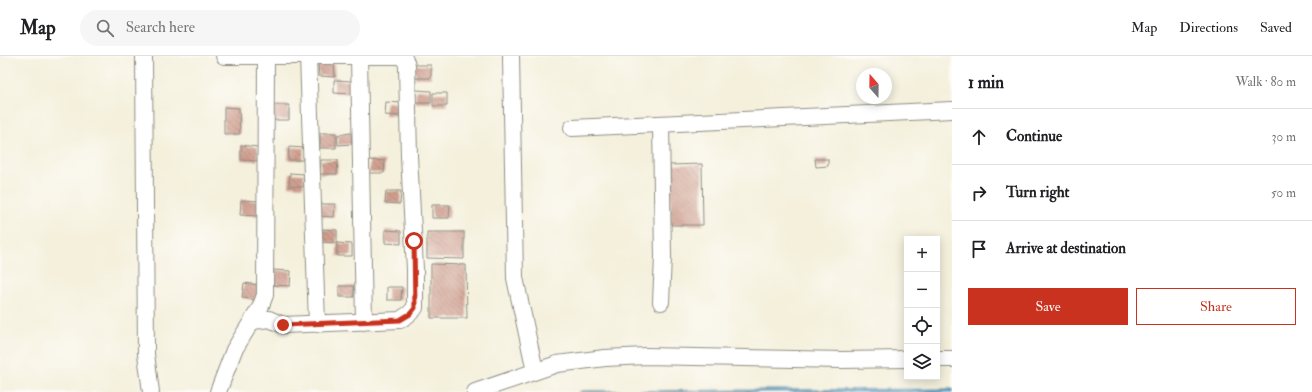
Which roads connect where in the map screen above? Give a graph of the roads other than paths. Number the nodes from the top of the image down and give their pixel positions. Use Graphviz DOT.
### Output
graph roads {
  1 [pos="144,56"];
  2 [pos="224,56"];
  3 [pos="266,56"];
  4 [pos="308,56"];
  5 [pos="321,56"];
  6 [pos="359,56"];
  7 [pos="511,56"];
  8 [pos="952,110"];
  9 [pos="661,124"];
  10 [pos="572,128"];
  11 [pos="661,302"];
  12 [pos="253,321"];
  13 [pos="364,322"];
  14 [pos="317,324"];
  15 [pos="904,359"];
  16 [pos="940,359"];
  17 [pos="952,359"];
  18 [pos="535,371"];
  19 [pos="151,392"];
  20 [pos="218,392"];
  21 [pos="475,392"];
  1 -- 19 [label="street"];
  2 -- 3 [label="street"];
  3 -- 4 [label="street"];
  3 -- 12 [label="street"];
  4 -- 5 [label="street"];
  4 -- 14 [label="street"];
  5 -- 6 [label="street"];
  6 -- 13 [label="street"];
  6 -- 13 [label="street"];
  7 -- 18 [label="street"];
  8 -- 9 [label="street"];
  9 -- 10 [label="street"];
  9 -- 11 [label="street"];
  12 -- 14 [label="street"];
  12 -- 20 [label="street"];
  13 -- 14 [label="street"];
  15 -- 18 [label="street"];
  16 -- 17 [label="street"];
  18 -- 21 [label="street"];
}
